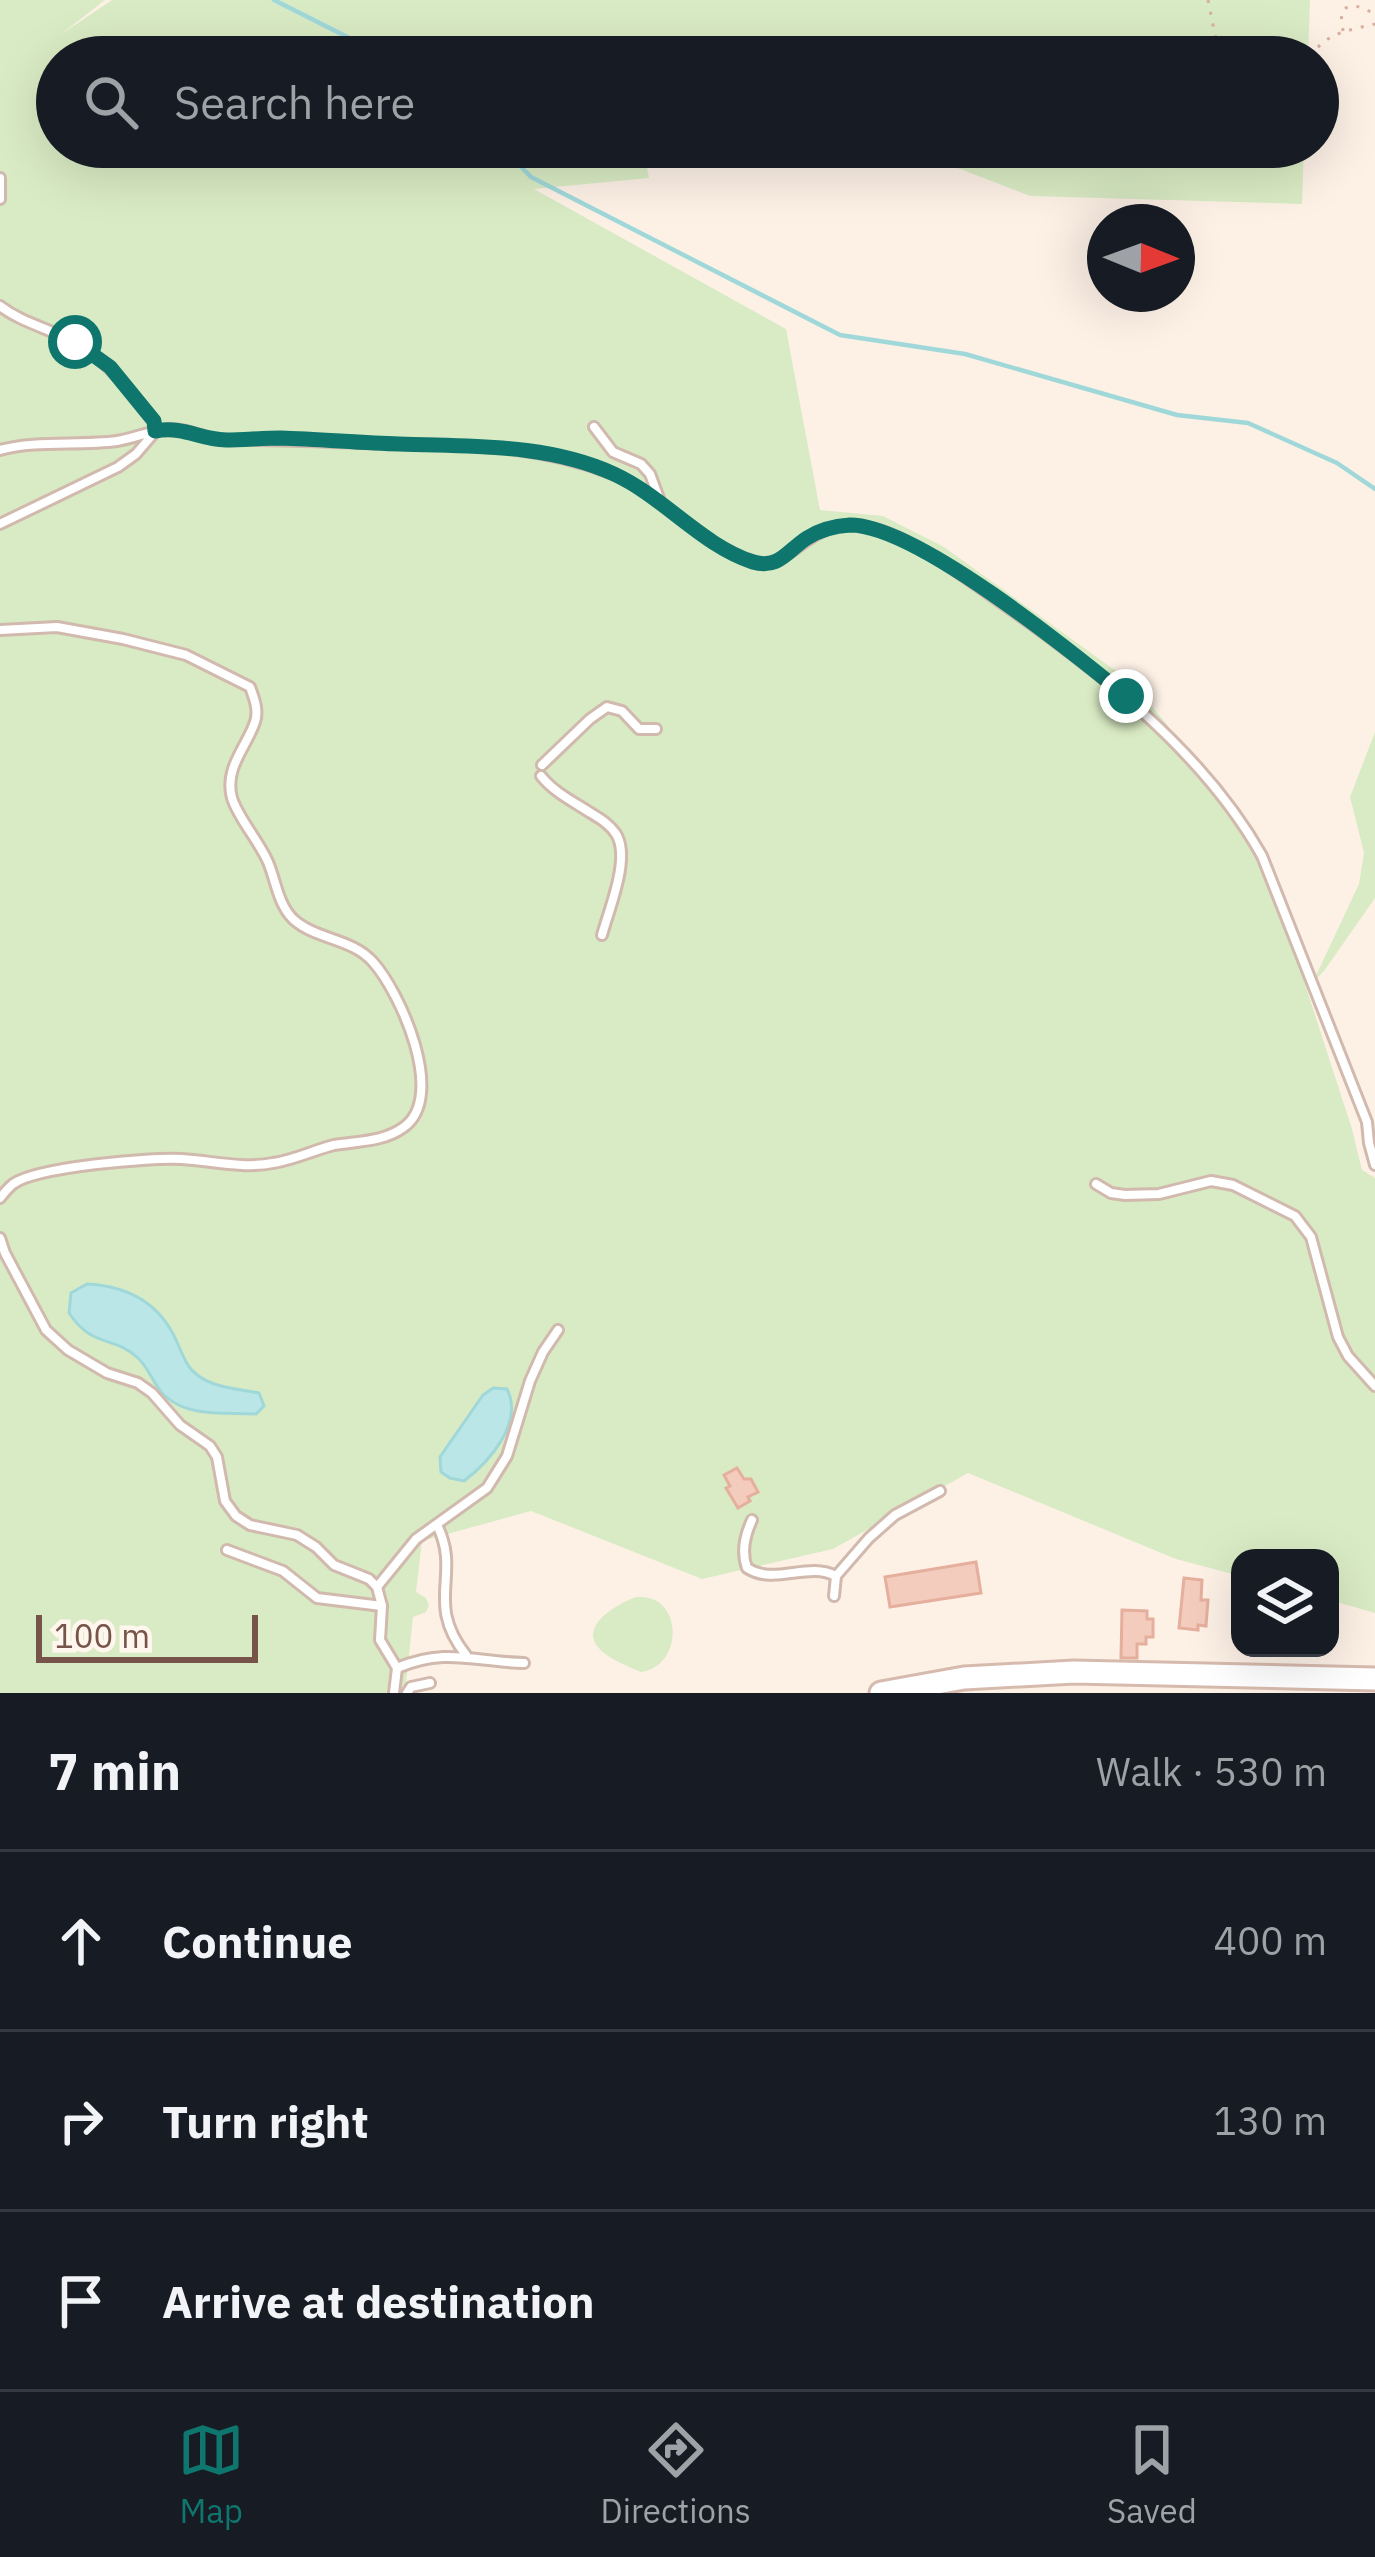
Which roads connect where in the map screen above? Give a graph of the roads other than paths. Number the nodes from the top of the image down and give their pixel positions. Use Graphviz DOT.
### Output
graph roads {
  1 [pos="0,178"];
  2 [pos="0,199"];
  3 [pos="0,306"];
  4 [pos="594,428"];
  5 [pos="155,431"];
  6 [pos="0,451"];
  7 [pos="661,502"];
  8 [pos="0,524"];
  9 [pos="0,630"];
  10 [pos="656,729"];
  11 [pos="602,935"];
  12 [pos="1375,1166"];
  13 [pos="1096,1184"];
  14 [pos="0,1198"];
  15 [pos="0,1238"];
  16 [pos="2,1253"];
  17 [pos="558,1330"];
  18 [pos="1375,1385"];
  19 [pos="940,1491"];
  20 [pos="752,1520"];
  21 [pos="437,1525"];
  22 [pos="227,1550"];
  23 [pos="836,1576"];
  24 [pos="377,1587"];
  25 [pos="834,1596"];
  26 [pos="382,1606"];
  27 [pos="466,1655"];
  28 [pos="524,1664"];
  29 [pos="397,1668"];
  30 [pos="1375,1679"];
  31 [pos="430,1682"];
  32 [pos="1213,1685"];
  33 [pos="394,1693"];
  34 [pos="407,1693"];
  35 [pos="881,1693"];
  1 -- 2 [label="lane"];
  3 -- 5 [label="lane"];
  4 -- 7 [label="lane"];
  5 -- 6 [label="lane"];
  5 -- 7 [label="lane"];
  5 -- 8 [label="lane"];
  7 -- 12 [label="lane"];
  9 -- 14 [label="lane"];
  10 -- 11 [label="lane"];
  13 -- 18 [label="lane"];
  15 -- 16 [label="lane"];
  16 -- 24 [label="lane"];
  17 -- 21 [label="lane"];
  19 -- 23 [label="lane"];
  20 -- 23 [label="lane"];
  21 -- 24 [label="lane"];
  21 -- 27 [label="lane"];
  22 -- 26 [label="lane"];
  23 -- 25 [label="lane"];
  24 -- 26 [label="lane"];
  26 -- 29 [label="lane"];
  27 -- 28 [label="lane"];
  27 -- 29 [label="lane"];
  29 -- 33 [label="lane"];
  30 -- 32 [label="street"];
  31 -- 34 [label="lane"];
  32 -- 35 [label="street"];
}
